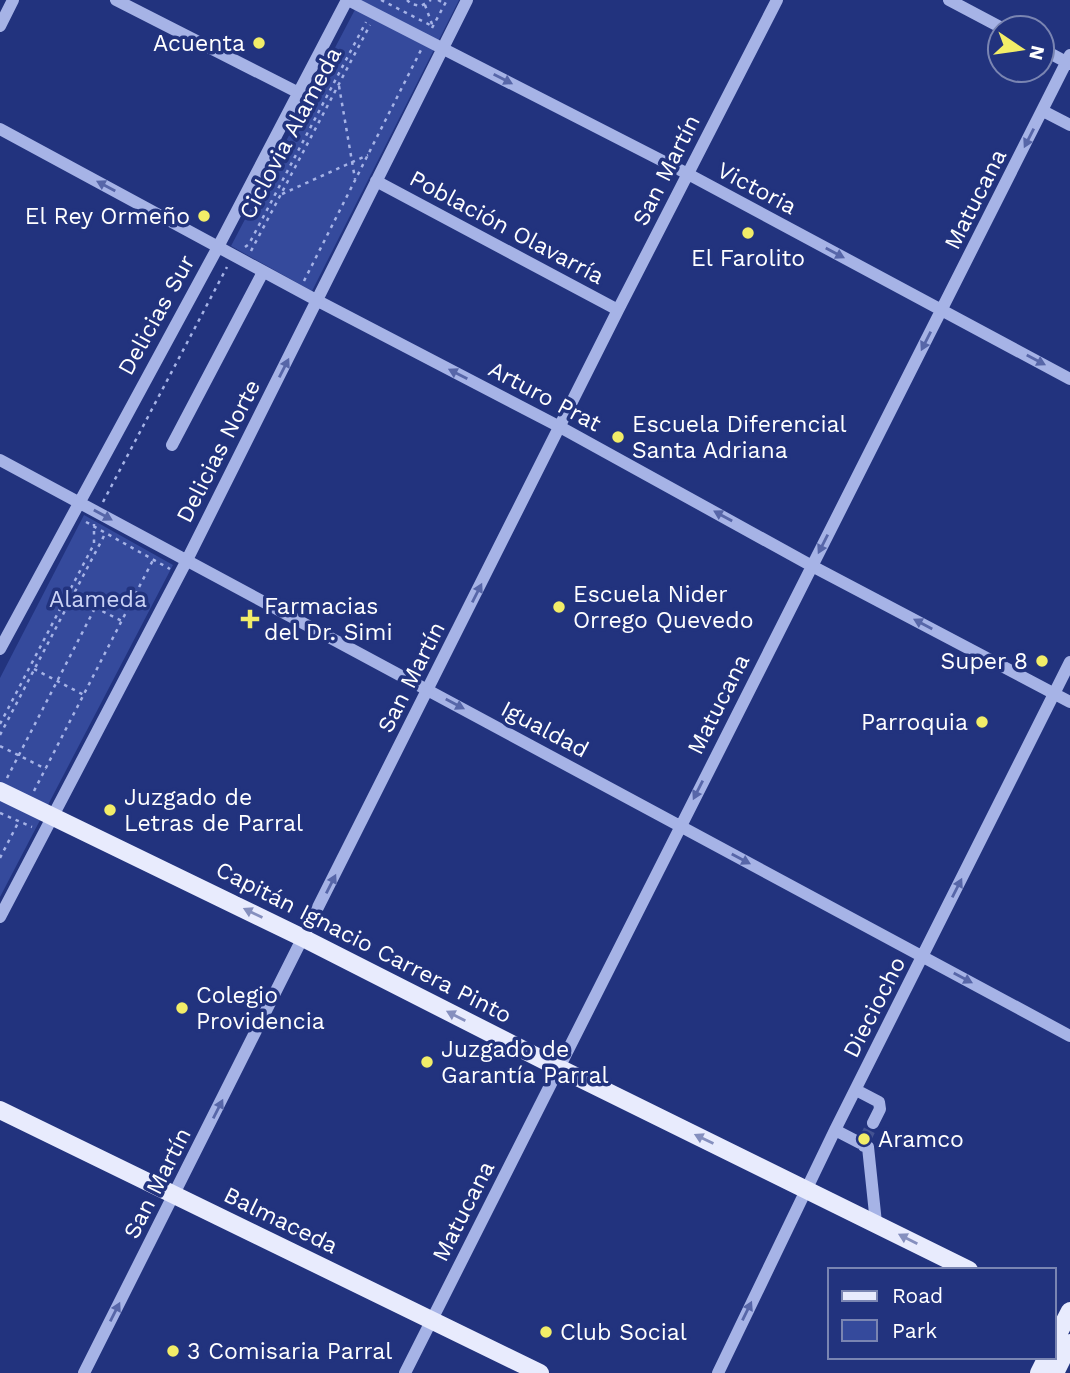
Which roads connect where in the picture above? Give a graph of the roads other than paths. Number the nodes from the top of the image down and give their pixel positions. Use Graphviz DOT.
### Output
graph roads {
  1 [pos="13,0"];
  2 [pos="116,0"];
  3 [pos="347,0"];
  4 [pos="467,0"];
  5 [pos="777,0"];
  6 [pos="949,0"];
  7 [pos="986,20"];
  8 [pos="0,26"];
  9 [pos="443,48"];
  10 [pos="1069,60"];
  11 [pos="299,93"];
  12 [pos="1043,111"];
  13 [pos="1070,125"];
  14 [pos="0,129"];
  15 [pos="688,174"];
  16 [pos="376,181"];
  17 [pos="226,252"];
  18 [pos="263,272"];
  19 [pos="318,301"];
  20 [pos="618,310"];
  21 [pos="942,310"];
  22 [pos="1070,379"];
  23 [pos="560,427"];
  24 [pos="172,445"];
  25 [pos="0,460"];
  26 [pos="79,502"];
  27 [pos="187,560"];
  28 [pos="812,566"];
  29 [pos="0,649"];
  30 [pos="1070,662"];
  31 [pos="428,690"];
  32 [pos="1054,694"];
  33 [pos="1070,702"];
  34 [pos="3,786"];
  35 [pos="53,816"];
  36 [pos="680,826"];
  37 [pos="0,917"];
  38 [pos="303,938"];
  39 [pos="923,956"];
  40 [pos="1070,1035"];
  41 [pos="559,1068"];
  42 [pos="856,1090"];
  43 [pos="0,1110"];
  44 [pos="873,1124"];
  45 [pos="835,1130"];
  46 [pos="806,1189"];
  47 [pos="174,1195"];
  48 [pos="876,1223"];
  49 [pos="965,1268"];
  50 [pos="1065,1316"];
  51 [pos="431,1321"];
  52 [pos="1056,1337"];
  53 [pos="1070,1343"];
  54 [pos="725,1358"];
  55 [pos="84,1373"];
  56 [pos="405,1373"];
  57 [pos="540,1373"];
  58 [pos="718,1373"];
  59 [pos="729,1373"];
  60 [pos="1055,1373"];
  1 -- 8 [label="street"];
  2 -- 11 [label="street"];
  3 -- 9 [label="street, Victoria"];
  3 -- 11 [label="street, Delicias Sur"];
  4 -- 9 [label="street, Delicias Norte"];
  5 -- 15 [label="street, San Martín"];
  6 -- 7 [label="street"];
  9 -- 15 [label="street, Victoria, one-way"];
  9 -- 16 [label="street, Delicias Norte"];
  10 -- 12 [label="street, Matucana"];
  11 -- 17 [label="street, Delicias Sur"];
  12 -- 13 [label="street"];
  12 -- 21 [label="street, Matucana, one-way"];
  17 -- 14 [label="street, Arturo Prat, one-way"];
  15 -- 20 [label="street, San Martín"];
  15 -- 21 [label="street, Victoria, one-way"];
  16 -- 19 [label="street, Delicias Norte"];
  16 -- 20 [label="street, Población Olavarría"];
  17 -- 18 [label="street, Arturo Prat"];
  17 -- 26 [label="street, Delicias Sur"];
  18 -- 19 [label="street, Arturo Prat"];
  18 -- 24 [label="street"];
  23 -- 19 [label="street, Arturo Prat, one-way"];
  27 -- 19 [label="street, Delicias Norte, one-way"];
  20 -- 23 [label="street, San Martín"];
  21 -- 22 [label="street, Victoria, one-way"];
  21 -- 28 [label="street, Matucana, one-way"];
  28 -- 23 [label="street, Arturo Prat, one-way"];
  31 -- 23 [label="street, San Martín, one-way"];
  25 -- 26 [label="street, Igualdad"];
  26 -- 27 [label="street, Igualdad, one-way"];
  26 -- 29 [label="street, Delicias Sur"];
  27 -- 31 [label="street, Igualdad"];
  27 -- 35 [label="street, Delicias Norte"];
  32 -- 28 [label="street, Arturo Prat, one-way"];
  28 -- 36 [label="street, Matucana, one-way"];
  30 -- 32 [label="street, Dieciocho"];
  31 -- 36 [label="street, Igualdad, one-way"];
  38 -- 31 [label="street, San Martín, one-way"];
  32 -- 33 [label="street, Arturo Prat"];
  39 -- 32 [label="street, Dieciocho, one-way"];
  34 -- 35 [label="main road, Capitán Ignacio Carrera Pinto"];
  35 -- 37 [label="street, Delicias Norte"];
  38 -- 35 [label="main road, Capitán Ignacio Carrera Pinto, one-way"];
  36 -- 39 [label="street, Igualdad, one-way"];
  36 -- 41 [label="street, Matucana"];
  41 -- 38 [label="main road, Capitán Ignacio Carrera Pinto, one-way"];
  47 -- 38 [label="street, San Martín, one-way"];
  39 -- 40 [label="street, Igualdad, one-way"];
  39 -- 42 [label="street, Dieciocho"];
  46 -- 41 [label="main road, Capitán Ignacio Carrera Pinto, one-way"];
  41 -- 51 [label="street, Matucana"];
  42 -- 44 [label="street"];
  42 -- 45 [label="street, Dieciocho"];
  43 -- 47 [label="main road, Balmaceda"];
  45 -- 46 [label="street, Dieciocho"];
  45 -- 48 [label="street"];
  46 -- 48 [label="main road, Capitán Ignacio Carrera Pinto"];
  54 -- 46 [label="street, Dieciocho, one-way"];
  47 -- 51 [label="main road, Balmaceda"];
  55 -- 47 [label="street, San Martín, one-way"];
  49 -- 48 [label="main road, Capitán Ignacio Carrera Pinto, one-way"];
  50 -- 52 [label="main road"];
  51 -- 56 [label="street, Matucana"];
  51 -- 57 [label="main road, Balmaceda"];
  53 -- 60 [label="main road"];
  54 -- 58 [label="street, Dieciocho"];
  54 -- 59 [label="street"];
}
